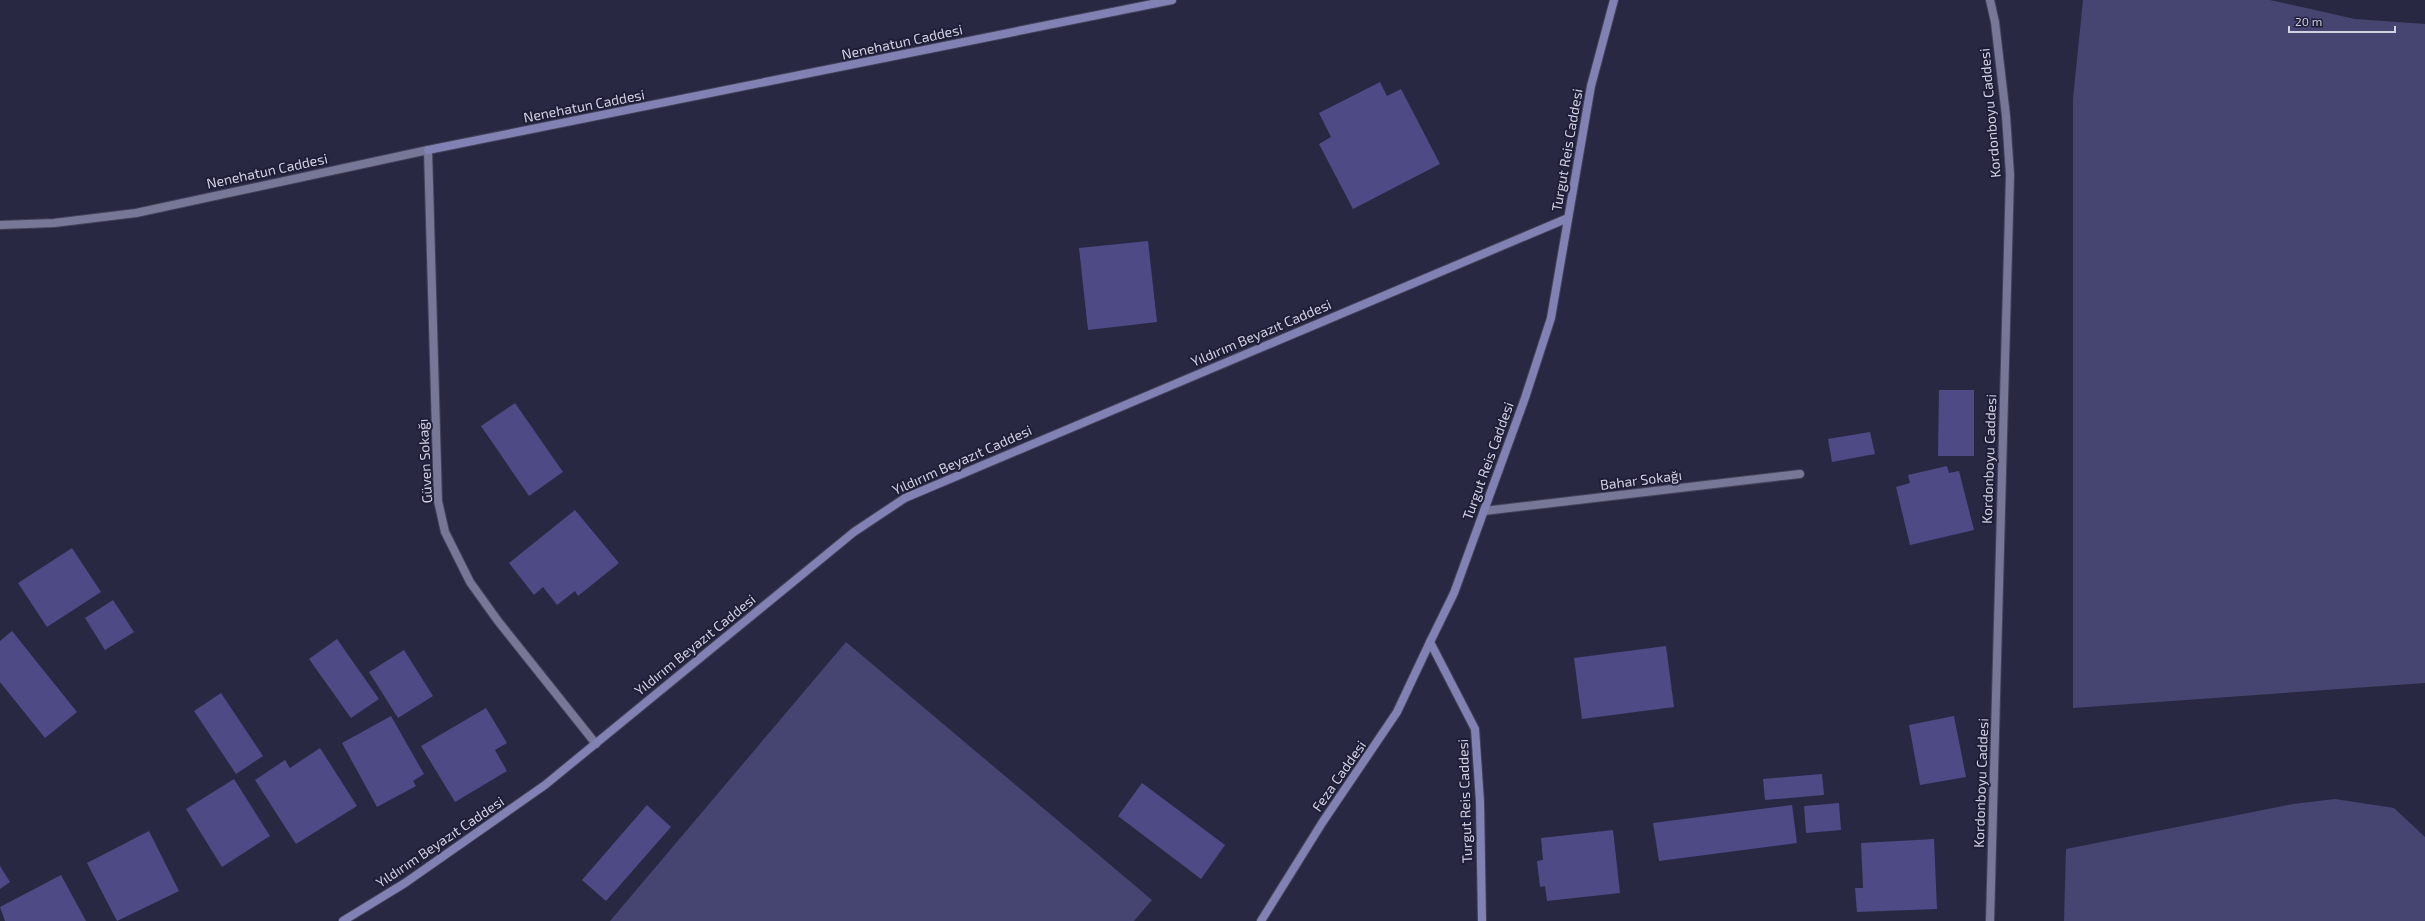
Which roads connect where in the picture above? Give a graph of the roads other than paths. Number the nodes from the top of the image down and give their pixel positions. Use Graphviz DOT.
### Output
graph roads {
  1 [pos="1172,0"];
  2 [pos="1614,0"];
  3 [pos="1990,0"];
  4 [pos="428,150"];
  5 [pos="1568,218"];
  6 [pos="0,225"];
  7 [pos="1800,474"];
  8 [pos="1484,511"];
  9 [pos="1430,642"];
  10 [pos="596,744"];
  11 [pos="343,921"];
  12 [pos="1261,921"];
  13 [pos="1482,921"];
  14 [pos="1990,921"];
  1 -- 4 [label="street, Nenehatun Caddesi"];
  2 -- 5 [label="street, Turgut Reis Caddesi"];
  3 -- 14 [label="street, Kordonboyu Caddesi"];
  4 -- 6 [label="street, Nenehatun Caddesi"];
  4 -- 10 [label="street, Güven Sokağı"];
  5 -- 8 [label="street, Turgut Reis Caddesi"];
  5 -- 10 [label="street, Yıldırım Beyazıt Caddesi"];
  7 -- 8 [label="street, Bahar Sokağı"];
  8 -- 9 [label="street, Turgut Reis Caddesi"];
  9 -- 12 [label="street, Feza Caddesi"];
  9 -- 13 [label="street, Turgut Reis Caddesi"];
  10 -- 11 [label="street, Yıldırım Beyazıt Caddesi"];
}
